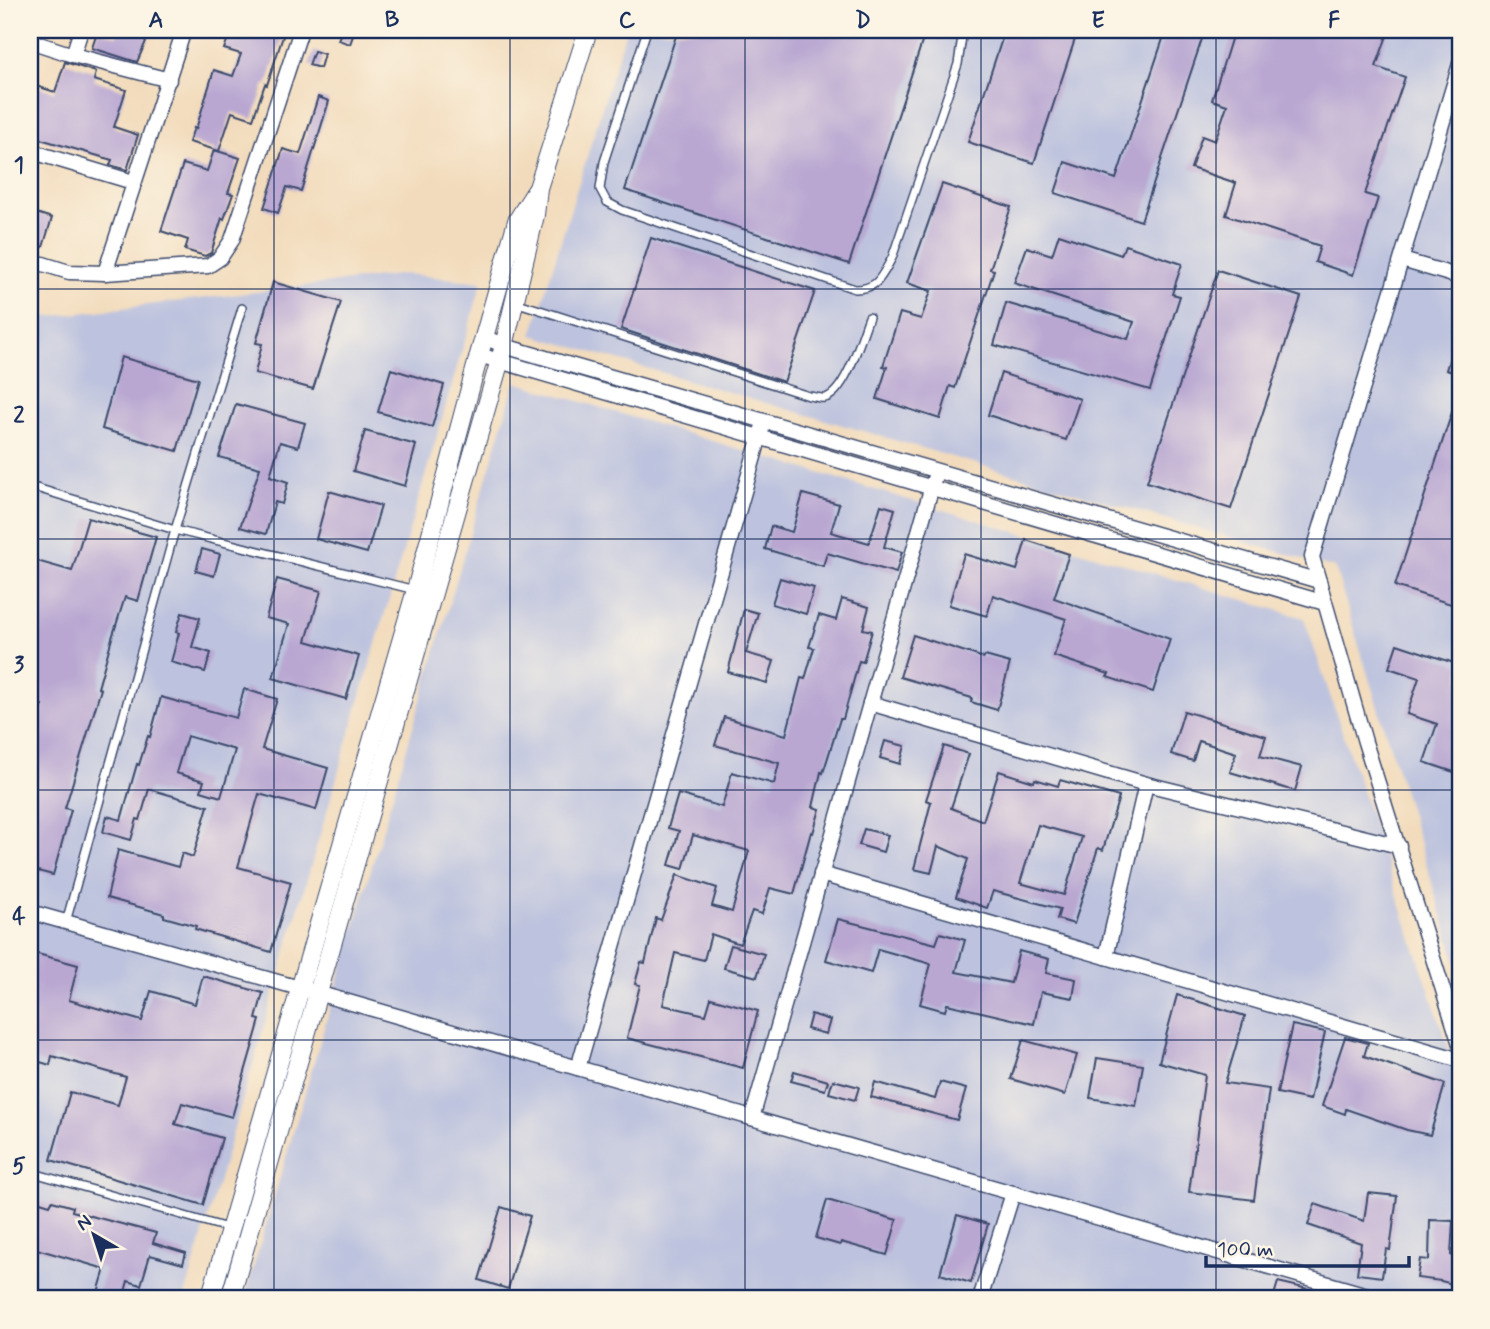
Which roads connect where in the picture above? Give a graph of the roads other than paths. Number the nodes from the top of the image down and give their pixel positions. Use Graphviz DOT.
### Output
graph roads {
  1 [pos="81,30"];
  2 [pos="184,30"];
  3 [pos="301,30"];
  4 [pos="588,30"];
  5 [pos="648,30"];
  6 [pos="963,30"];
  7 [pos="30,41"];
  8 [pos="73,55"];
  9 [pos="1460,64"];
  10 [pos="169,80"];
  11 [pos="30,151"];
  12 [pos="133,182"];
  13 [pos="538,188"];
  14 [pos="30,260"];
  15 [pos="1402,260"];
  16 [pos="105,272"];
  17 [pos="1460,277"];
  18 [pos="514,302"];
  19 [pos="242,308"];
  20 [pos="869,317"];
  21 [pos="485,337"];
  22 [pos="502,353"];
  23 [pos="479,355"];
  24 [pos="764,421"];
  25 [pos="759,437"];
  26 [pos="937,471"];
  27 [pos="30,486"];
  28 [pos="932,488"];
  29 [pos="175,530"];
  30 [pos="1319,581"];
  31 [pos="424,593"];
  32 [pos="1325,603"];
  33 [pos="870,703"];
  34 [pos="1146,784"];
  35 [pos="1399,846"];
  36 [pos="821,874"];
  37 [pos="30,912"];
  38 [pos="66,922"];
  39 [pos="1107,957"];
  40 [pos="299,988"];
  41 [pos="317,993"];
  42 [pos="1460,1044"];
  43 [pos="1460,1060"];
  44 [pos="578,1068"];
  45 [pos="752,1118"];
  46 [pos="30,1172"];
  47 [pos="1013,1193"];
  48 [pos="230,1228"];
  49 [pos="248,1234"];
  50 [pos="210,1299"];
  51 [pos="230,1299"];
  52 [pos="981,1299"];
  53 [pos="1381,1299"];
  1 -- 8 [label="street"];
  2 -- 10 [label="street"];
  3 -- 16 [label="street"];
  4 -- 13 [label="street"];
  5 -- 6 [label="lane"];
  7 -- 8 [label="street"];
  8 -- 10 [label="street"];
  9 -- 15 [label="street"];
  10 -- 12 [label="street"];
  11 -- 12 [label="street"];
  12 -- 16 [label="street"];
  13 -- 18 [label="street"];
  13 -- 21 [label="street"];
  14 -- 16 [label="street"];
  15 -- 17 [label="street"];
  15 -- 30 [label="street"];
  18 -- 20 [label="lane"];
  18 -- 22 [label="street"];
  19 -- 29 [label="lane"];
  21 -- 22 [label="street"];
  21 -- 23 [label="street"];
  22 -- 23 [label="street"];
  22 -- 24 [label="street"];
  22 -- 25 [label="street"];
  22 -- 31 [label="street"];
  23 -- 31 [label="street"];
  24 -- 25 [label="street"];
  24 -- 26 [label="street"];
  25 -- 28 [label="street"];
  25 -- 44 [label="street"];
  26 -- 28 [label="street"];
  26 -- 30 [label="street"];
  27 -- 29 [label="lane"];
  28 -- 32 [label="street"];
  28 -- 33 [label="street"];
  29 -- 31 [label="lane"];
  29 -- 38 [label="lane"];
  30 -- 32 [label="street"];
  31 -- 40 [label="street"];
  31 -- 41 [label="street"];
  32 -- 35 [label="street"];
  33 -- 34 [label="street"];
  33 -- 36 [label="street"];
  34 -- 35 [label="street"];
  34 -- 39 [label="street"];
  35 -- 42 [label="street"];
  36 -- 39 [label="street"];
  36 -- 45 [label="street"];
  37 -- 38 [label="street"];
  38 -- 40 [label="street"];
  39 -- 43 [label="street"];
  40 -- 41 [label="street"];
  40 -- 48 [label="street"];
  41 -- 44 [label="street"];
  41 -- 49 [label="street"];
  44 -- 45 [label="street"];
  45 -- 47 [label="street"];
  46 -- 48 [label="lane"];
  47 -- 52 [label="street"];
  47 -- 53 [label="street"];
  48 -- 49 [label="lane"];
  48 -- 50 [label="street"];
  49 -- 51 [label="street"];
}
